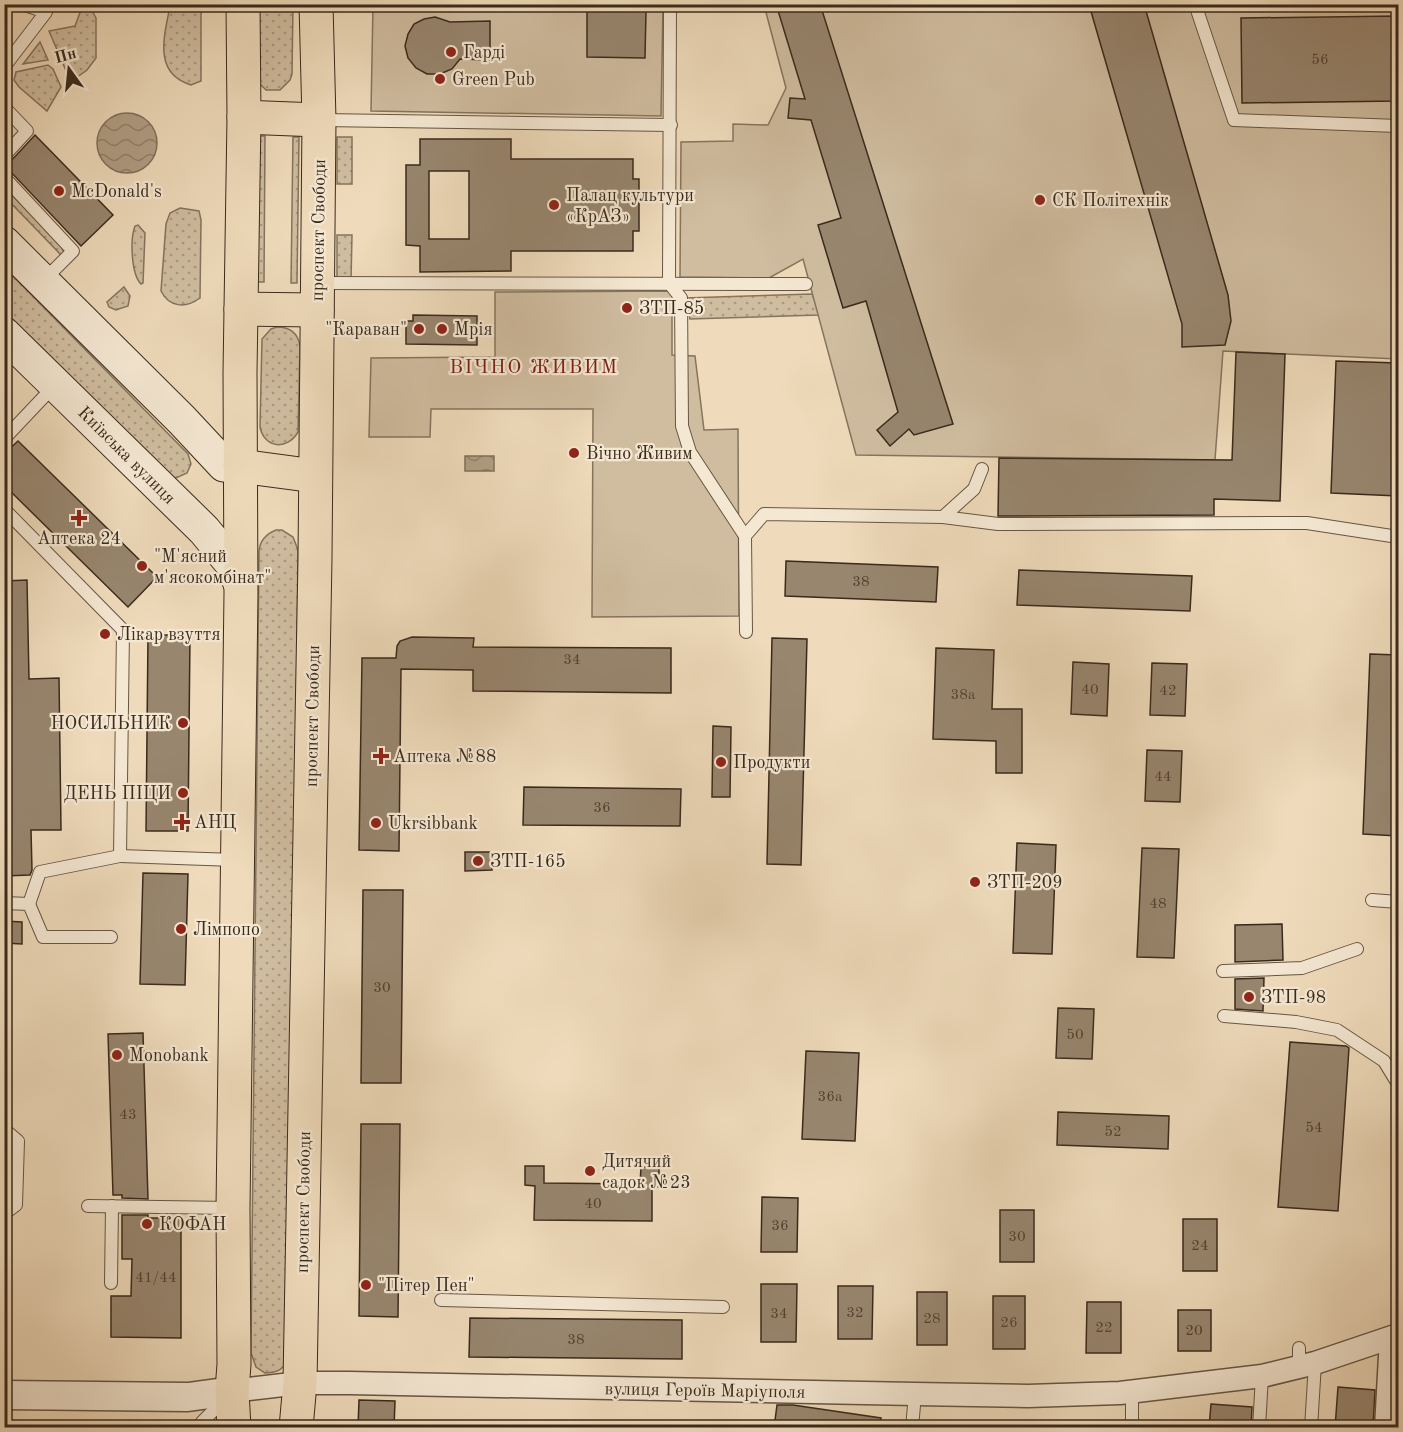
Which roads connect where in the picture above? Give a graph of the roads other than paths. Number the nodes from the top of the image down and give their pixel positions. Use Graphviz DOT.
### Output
graph roads {
  1 [pos="22,4"];
  2 [pos="243,4"];
  3 [pos="316,4"];
  4 [pos="670,4"];
  5 [pos="1195,4"];
  6 [pos="4,67"];
  7 [pos="4,107"];
  8 [pos="244,117"];
  9 [pos="319,120"];
  10 [pos="671,125"];
  11 [pos="1398,126"];
  12 [pos="4,156"];
  13 [pos="4,177"];
  14 [pos="4,243"];
  15 [pos="43,281"];
  16 [pos="669,283"];
  17 [pos="806,284"];
  18 [pos="317,296"];
  19 [pos="241,309"];
  20 [pos="4,334"];
  21 [pos="56,384"];
  22 [pos="4,439"];
  23 [pos="240,466"];
  24 [pos="982,469"];
  25 [pos="315,476"];
  26 [pos="4,509"];
  27 [pos="943,517"];
  28 [pos="745,536"];
  29 [pos="1398,537"];
  30 [pos="240,583"];
  31 [pos="746,632"];
  32 [pos="120,856"];
  33 [pos="238,860"];
  34 [pos="1372,900"];
  35 [pos="1398,902"];
  36 [pos="4,903"];
  37 [pos="29,904"];
  38 [pos="111,937"];
  39 [pos="1358,949"];
  40 [pos="1223,972"];
  41 [pos="1224,1016"];
  42 [pos="1398,1084"];
  43 [pos="4,1129"];
  44 [pos="88,1206"];
  45 [pos="112,1206"];
  46 [pos="233,1208"];
  47 [pos="4,1214"];
  48 [pos="111,1283"];
  49 [pos="441,1300"];
  50 [pos="723,1307"];
  51 [pos="1395,1337"];
  52 [pos="1304,1359"];
  53 [pos="1262,1376"];
  54 [pos="300,1383"];
  55 [pos="232,1391"];
  56 [pos="1132,1391"];
  57 [pos="9,1392"];
  58 [pos="915,1394"];
  59 [pos="202,1416"];
  60 [pos="296,1428"];
  61 [pos="912,1428"];
  62 [pos="1132,1428"];
  63 [pos="1259,1428"];
  64 [pos="1311,1428"];
  65 [pos="1386,1428"];
  1 -- 6 [label="lane"];
  2 -- 8 [label="highway"];
  3 -- 9 [label="highway, проспект Свободи"];
  4 -- 10 [label="lane"];
  5 -- 11 [label="lane"];
  7 -- 12 [label="lane"];
  8 -- 9 [label="highway"];
  8 -- 19 [label="highway"];
  9 -- 10 [label="lane"];
  9 -- 18 [label="highway, проспект Свободи"];
  10 -- 16 [label="lane"];
  13 -- 15 [label="lane"];
  14 -- 15 [label="main road"];
  15 -- 23 [label="main road"];
  16 -- 17 [label="lane"];
  16 -- 18 [label="lane"];
  16 -- 28 [label="lane"];
  18 -- 19 [label="highway"];
  18 -- 25 [label="highway, проспект Свободи"];
  19 -- 23 [label="highway"];
  20 -- 21 [label="main road, Київська вулиця"];
  21 -- 22 [label="lane"];
  21 -- 30 [label="main road, Київська вулиця"];
  23 -- 25 [label="highway"];
  23 -- 30 [label="highway"];
  24 -- 27 [label="lane"];
  25 -- 54 [label="highway, проспект Свободи"];
  26 -- 32 [label="lane"];
  27 -- 28 [label="lane"];
  27 -- 29 [label="lane"];
  28 -- 31 [label="lane"];
  30 -- 33 [label="highway"];
  32 -- 33 [label="lane"];
  32 -- 37 [label="lane"];
  33 -- 46 [label="highway"];
  34 -- 35 [label="lane"];
  36 -- 37 [label="lane"];
  37 -- 38 [label="lane"];
  39 -- 40 [label="lane"];
  41 -- 42 [label="lane"];
  43 -- 47 [label="lane"];
  44 -- 45 [label="lane"];
  45 -- 46 [label="lane"];
  45 -- 48 [label="lane"];
  46 -- 55 [label="highway"];
  49 -- 50 [label="lane"];
  51 -- 52 [label="street, вулиця Героїв Маріуполя"];
  51 -- 65 [label="street"];
  52 -- 53 [label="street, вулиця Героїв Маріуполя"];
  52 -- 64 [label="lane"];
  53 -- 56 [label="street, вулиця Героїв Маріуполя"];
  53 -- 63 [label="lane"];
  54 -- 55 [label="street, вулиця Героїв Маріуполя"];
  54 -- 58 [label="street, вулиця Героїв Маріуполя"];
  54 -- 60 [label="highway, проспект Свободи"];
  55 -- 59 [label="highway"];
  55 -- 59 [label="street, вулиця Героїв Маріуполя"];
  56 -- 58 [label="street, вулиця Героїв Маріуполя"];
  56 -- 62 [label="lane"];
  57 -- 59 [label="street, вулиця Героїв Маріуполя"];
  58 -- 61 [label="lane"];
}
